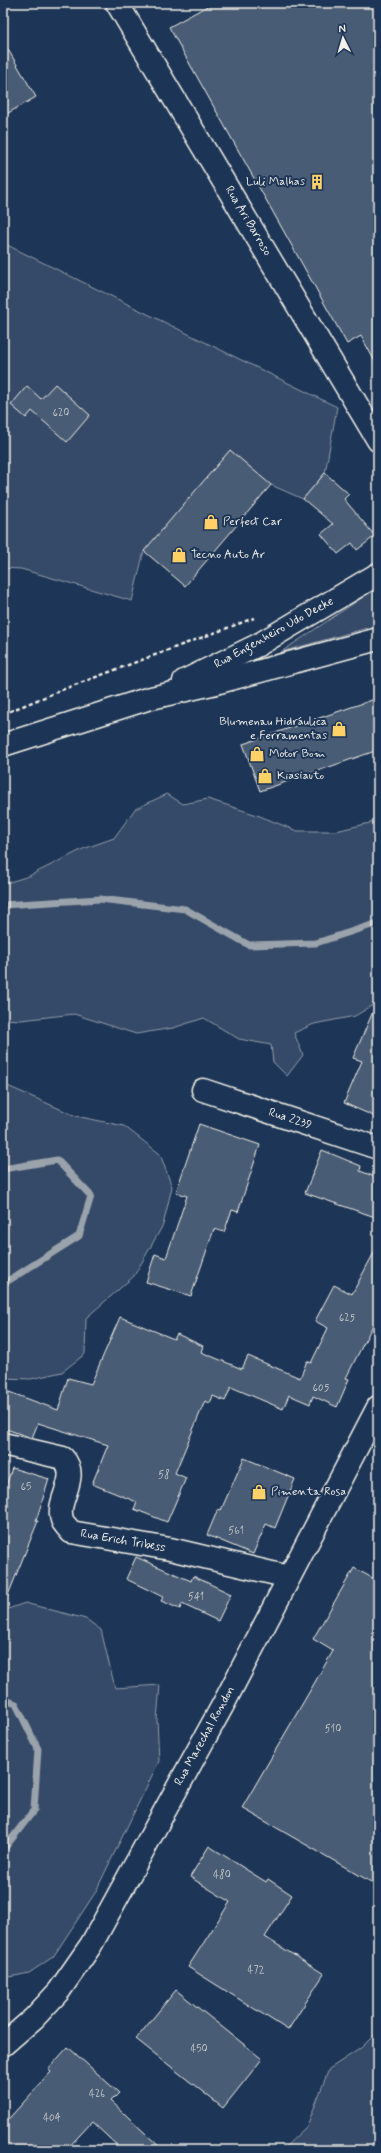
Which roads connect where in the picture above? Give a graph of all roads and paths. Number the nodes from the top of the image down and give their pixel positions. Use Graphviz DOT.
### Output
graph roads {
  1 [pos="117,3"];
  2 [pos="378,440"];
  3 [pos="378,574"];
  4 [pos="259,616"];
  5 [pos="378,639"];
  6 [pos="147,699"];
  7 [pos="3,714"];
  8 [pos="3,745"];
  9 [pos="203,1090"];
  10 [pos="378,1148"];
  11 [pos="378,1407"];
  12 [pos="3,1444"];
  13 [pos="289,1577"];
  14 [pos="3,2045"];
  1 -- 2 [label="main road, Rua Ari Barroso"];
  3 -- 6 [label="main road, Rua Engenheiro Udo Deeke"];
  4 -- 7 [label="path"];
  5 -- 6 [label="main road, Rua Engenheiro Udo Deeke"];
  6 -- 8 [label="main road, Rua Engenheiro Udo Deeke"];
  9 -- 10 [label="main road, Rua 2239"];
  11 -- 13 [label="main road, Rua Marechal Rondon"];
  12 -- 13 [label="main road, Rua Erich Tribess"];
  13 -- 14 [label="main road, Rua Marechal Rondon"];
}
